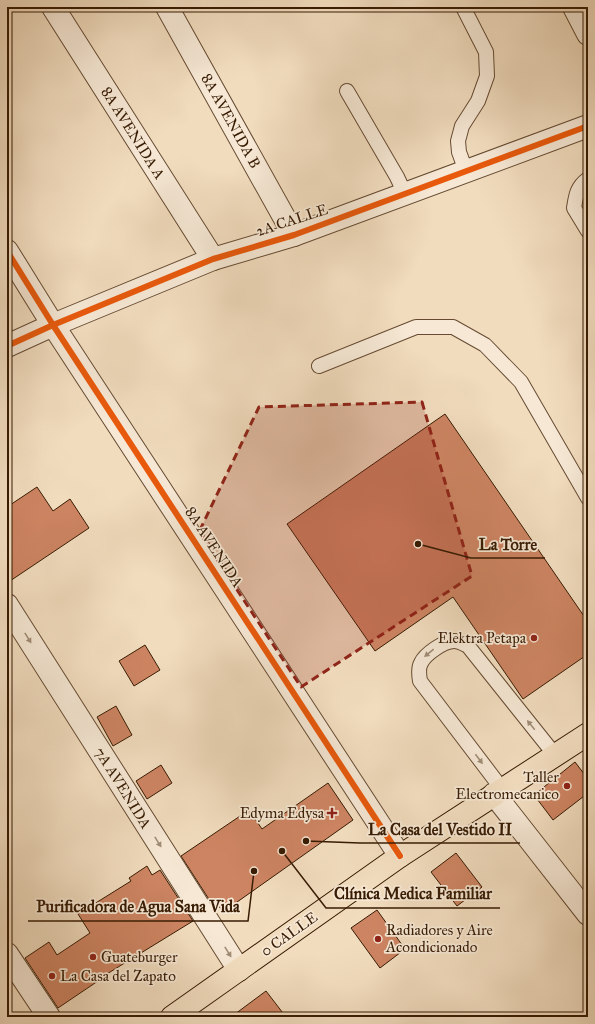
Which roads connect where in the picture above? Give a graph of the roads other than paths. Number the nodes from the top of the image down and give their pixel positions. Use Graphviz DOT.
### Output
graph roads {
  1 [pos="53,7"];
  2 [pos="167,7"];
  3 [pos="463,7"];
  4 [pos="574,7"];
  5 [pos="588,34"];
  6 [pos="347,91"];
  7 [pos="588,126"];
  8 [pos="466,171"];
  9 [pos="588,179"];
  10 [pos="405,194"];
  11 [pos="588,231"];
  12 [pos="294,235"];
  13 [pos="7,251"];
  14 [pos="213,258"];
  15 [pos="53,325"];
  16 [pos="7,346"];
  17 [pos="319,366"];
  18 [pos="588,498"];
  19 [pos="7,605"];
  20 [pos="588,734"];
  21 [pos="555,755"];
  22 [pos="498,792"];
  23 [pos="400,856"];
  24 [pos="588,914"];
  25 [pos="7,954"];
  26 [pos="239,970"];
  27 [pos="48,1017"];
  28 [pos="172,1017"];
  1 -- 14 [label="street, 8A AVENIDA A"];
  2 -- 12 [label="street, 8A AVENIDA B"];
  3 -- 8 [label="lane"];
  4 -- 5 [label="street"];
  6 -- 10 [label="lane"];
  7 -- 8 [label="street, 2A CALLE"];
  8 -- 10 [label="street, 2A CALLE"];
  9 -- 11 [label="lane"];
  10 -- 12 [label="street, 2A CALLE"];
  12 -- 14 [label="street, 2A CALLE"];
  13 -- 15 [label="street, 8A AVENIDA"];
  14 -- 15 [label="street, 2A CALLE"];
  15 -- 16 [label="street, 2A CALLE"];
  15 -- 23 [label="street, 8A AVENIDA"];
  17 -- 18 [label="lane"];
  19 -- 26 [label="street, 7A AVENIDA, one-way"];
  20 -- 21 [label="main road, 0 CALLE"];
  21 -- 22 [label="main road, 0 CALLE"];
  21 -- 22 [label="lane, one-way"];
  22 -- 23 [label="main road, 0 CALLE"];
  22 -- 24 [label="street"];
  23 -- 26 [label="main road, 0 CALLE"];
  25 -- 27 [label="street"];
  26 -- 28 [label="main road, 0 CALLE"];
}
